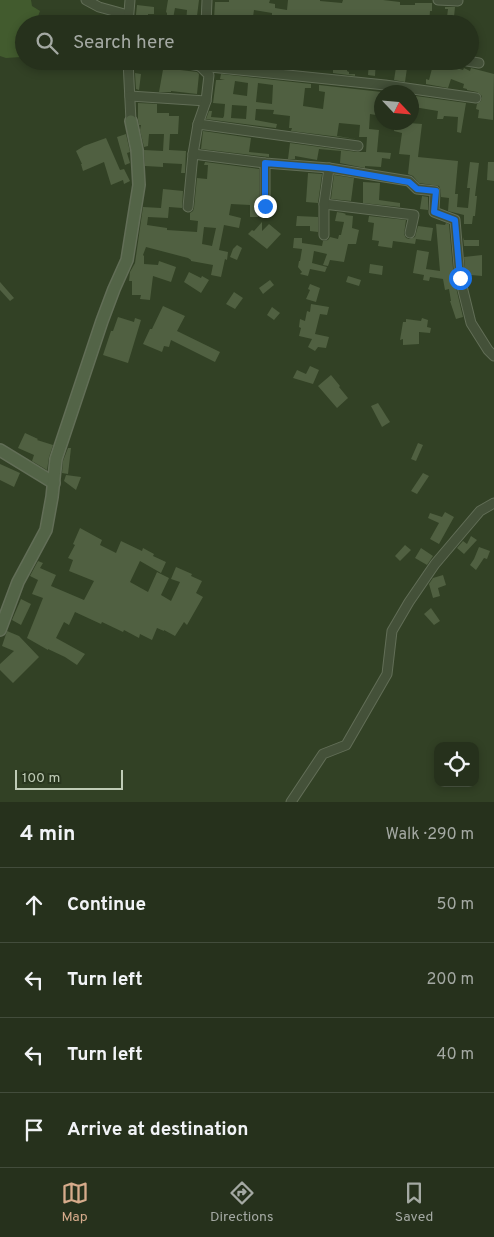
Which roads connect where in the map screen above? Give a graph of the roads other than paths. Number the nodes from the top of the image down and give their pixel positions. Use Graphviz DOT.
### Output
graph roads {
  1 [pos="86,0"];
  2 [pos="130,0"];
  3 [pos="207,0"];
  4 [pos="438,0"];
  5 [pos="458,1"];
  6 [pos="119,15"];
  7 [pos="128,15"];
  8 [pos="206,15"];
  9 [pos="129,70"];
  10 [pos="206,70"];
  11 [pos="254,70"];
  12 [pos="130,96"];
  13 [pos="476,98"];
  14 [pos="206,101"];
  15 [pos="131,121"];
  16 [pos="198,124"];
  17 [pos="358,146"];
  18 [pos="193,154"];
  19 [pos="265,163"];
  20 [pos="329,168"];
  21 [pos="324,204"];
  22 [pos="265,206"];
  23 [pos="188,207"];
  24 [pos="410,233"];
  25 [pos="324,235"];
  26 [pos="494,355"];
  27 [pos="0,450"];
  28 [pos="54,483"];
  29 [pos="494,504"];
  30 [pos="0,630"];
  31 [pos="291,802"];
  1 -- 6 [label="street"];
  2 -- 7 [label="street"];
  3 -- 8 [label="street"];
  4 -- 5 [label="street"];
  9 -- 12 [label="street"];
  10 -- 14 [label="street"];
  11 -- 13 [label="street"];
  12 -- 14 [label="street"];
  12 -- 15 [label="street"];
  14 -- 16 [label="street"];
  15 -- 28 [label="street"];
  16 -- 17 [label="street"];
  16 -- 18 [label="street"];
  18 -- 19 [label="street"];
  18 -- 23 [label="street"];
  19 -- 20 [label="street"];
  19 -- 22 [label="street"];
  20 -- 21 [label="street"];
  20 -- 26 [label="street"];
  21 -- 24 [label="street"];
  21 -- 25 [label="street"];
  27 -- 28 [label="street"];
  28 -- 30 [label="street"];
  29 -- 31 [label="street"];
}
